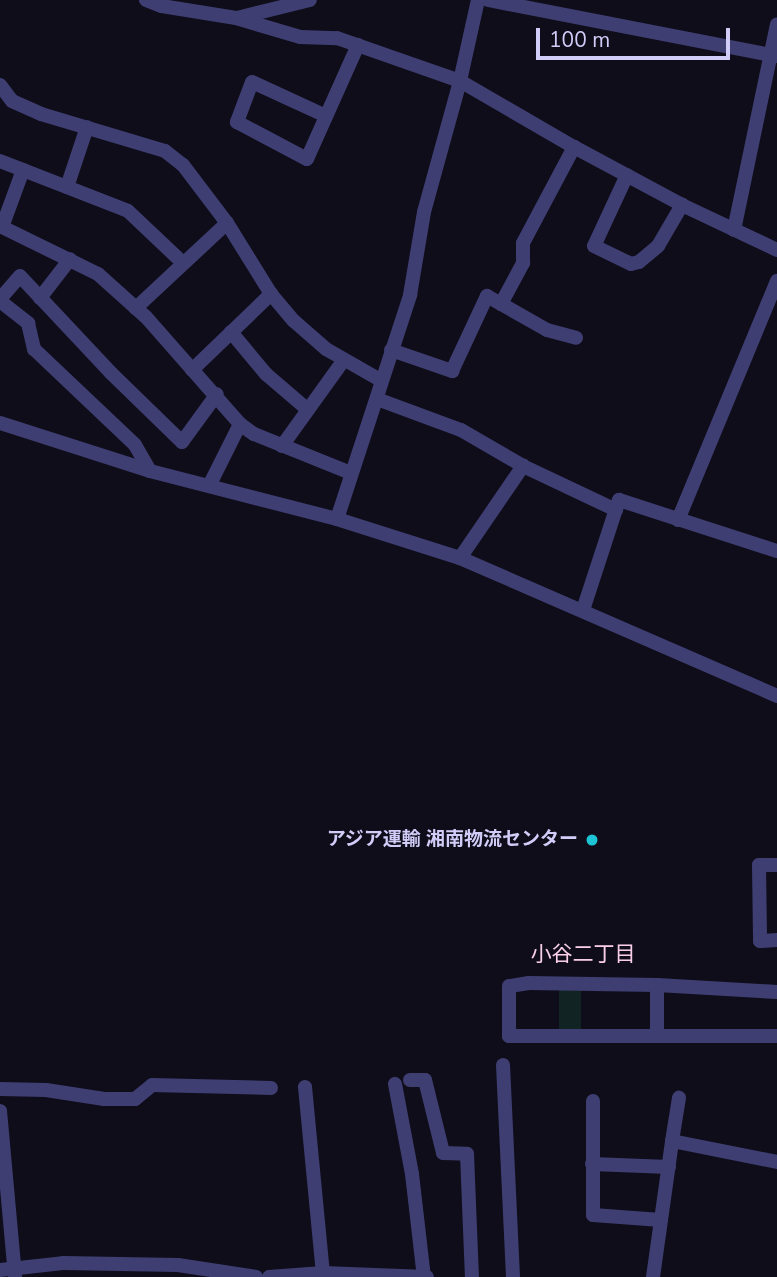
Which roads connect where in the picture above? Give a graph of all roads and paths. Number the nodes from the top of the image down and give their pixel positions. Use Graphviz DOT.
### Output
graph roads {
  1 [pos="146,0"];
  2 [pos="310,0"];
  3 [pos="478,0"];
  4 [pos="488,0"];
  5 [pos="236,18"];
  6 [pos="777,24"];
  7 [pos="358,45"];
  8 [pos="774,56"];
  9 [pos="460,81"];
  10 [pos="0,85"];
  11 [pos="326,116"];
  12 [pos="87,127"];
  13 [pos="574,147"];
  14 [pos="0,161"];
  15 [pos="23,170"];
  16 [pos="627,175"];
  17 [pos="67,187"];
  18 [pos="682,205"];
  19 [pos="227,223"];
  20 [pos="1,227"];
  21 [pos="734,230"];
  22 [pos="777,250"];
  23 [pos="70,259"];
  24 [pos="183,263"];
  25 [pos="777,281"];
  26 [pos="271,293"];
  27 [pos="40,298"];
  28 [pos="0,300"];
  29 [pos="501,304"];
  30 [pos="136,309"];
  31 [pos="231,332"];
  32 [pos="576,338"];
  33 [pos="391,351"];
  34 [pos="343,361"];
  35 [pos="192,370"];
  36 [pos="383,381"];
  37 [pos="217,394"];
  38 [pos="377,399"];
  39 [pos="308,410"];
  40 [pos="0,423"];
  41 [pos="240,424"];
  42 [pos="282,446"];
  43 [pos="523,466"];
  44 [pos="150,471"];
  45 [pos="351,472"];
  46 [pos="210,484"];
  47 [pos="616,510"];
  48 [pos="337,519"];
  49 [pos="678,520"];
  50 [pos="777,551"];
  51 [pos="460,558"];
  52 [pos="583,610"];
  53 [pos="777,696"];
  54 [pos="777,865"];
  55 [pos="777,940"];
  56 [pos="657,985"];
  57 [pos="777,992"];
  58 [pos="657,1035"];
  59 [pos="777,1037"];
  60 [pos="503,1065"];
  61 [pos="425,1080"];
  62 [pos="395,1084"];
  63 [pos="305,1087"];
  64 [pos="271,1088"];
  65 [pos="0,1089"];
  66 [pos="679,1098"];
  67 [pos="593,1101"];
  68 [pos="0,1111"];
  69 [pos="672,1141"];
  70 [pos="777,1162"];
  71 [pos="593,1164"];
  72 [pos="668,1167"];
  73 [pos="661,1220"];
  74 [pos="10,1272"];
  75 [pos="323,1273"];
  76 [pos="384,1276"];
  77 [pos="256,1277"];
  78 [pos="270,1277"];
  79 [pos="426,1277"];
  80 [pos="472,1277"];
  81 [pos="513,1277"];
  82 [pos="653,1277"];
  1 -- 5 [label="street"];
  2 -- 5 [label="street"];
  3 -- 9 [label="street"];
  4 -- 8 [label="street"];
  5 -- 7 [label="street"];
  6 -- 8 [label="street"];
  7 -- 9 [label="street"];
  7 -- 11 [label="street"];
  8 -- 21 [label="street"];
  9 -- 13 [label="street"];
  9 -- 33 [label="street"];
  10 -- 12 [label="street"];
  11 -- 11 [label="street"];
  12 -- 17 [label="street"];
  12 -- 19 [label="street"];
  13 -- 16 [label="street"];
  13 -- 29 [label="street"];
  14 -- 15 [label="street"];
  15 -- 17 [label="street"];
  15 -- 20 [label="street"];
  16 -- 18 [label="street"];
  16 -- 18 [label="street"];
  17 -- 24 [label="street"];
  18 -- 21 [label="street"];
  19 -- 24 [label="street"];
  19 -- 26 [label="street"];
  20 -- 23 [label="street"];
  21 -- 22 [label="street"];
  23 -- 27 [label="street"];
  23 -- 30 [label="street"];
  24 -- 30 [label="street"];
  25 -- 49 [label="street"];
  26 -- 31 [label="street"];
  26 -- 34 [label="street"];
  27 -- 28 [label="street"];
  27 -- 37 [label="street"];
  28 -- 44 [label="street"];
  29 -- 32 [label="street"];
  29 -- 33 [label="street"];
  30 -- 35 [label="street"];
  31 -- 35 [label="street"];
  31 -- 39 [label="street"];
  33 -- 36 [label="street"];
  34 -- 36 [label="street"];
  34 -- 39 [label="street"];
  35 -- 37 [label="street"];
  36 -- 38 [label="street"];
  37 -- 41 [label="street"];
  38 -- 43 [label="street"];
  38 -- 45 [label="street"];
  39 -- 42 [label="street"];
  40 -- 44 [label="street"];
  41 -- 42 [label="street"];
  41 -- 46 [label="street"];
  42 -- 45 [label="street"];
  43 -- 47 [label="street"];
  43 -- 51 [label="street"];
  44 -- 46 [label="street"];
  45 -- 48 [label="street"];
  46 -- 48 [label="street"];
  47 -- 49 [label="street"];
  47 -- 52 [label="street"];
  48 -- 51 [label="street"];
  49 -- 50 [label="street"];
  51 -- 52 [label="street"];
  52 -- 53 [label="street"];
  54 -- 55 [label="street"];
  56 -- 57 [label="street"];
  56 -- 58 [label="street"];
  56 -- 58 [label="street"];
  58 -- 59 [label="street"];
  60 -- 81 [label="street"];
  61 -- 80 [label="street"];
  62 -- 79 [label="street"];
  63 -- 75 [label="street"];
  64 -- 65 [label="street"];
  66 -- 69 [label="street"];
  67 -- 71 [label="street"];
  68 -- 74 [label="street"];
  69 -- 70 [label="street"];
  69 -- 72 [label="street"];
  71 -- 72 [label="street"];
  71 -- 73 [label="street"];
  72 -- 73 [label="street"];
  73 -- 82 [label="street"];
  74 -- 77 [label="street"];
  75 -- 76 [label="street"];
  75 -- 78 [label="street"];
  76 -- 79 [label="street"];
}
